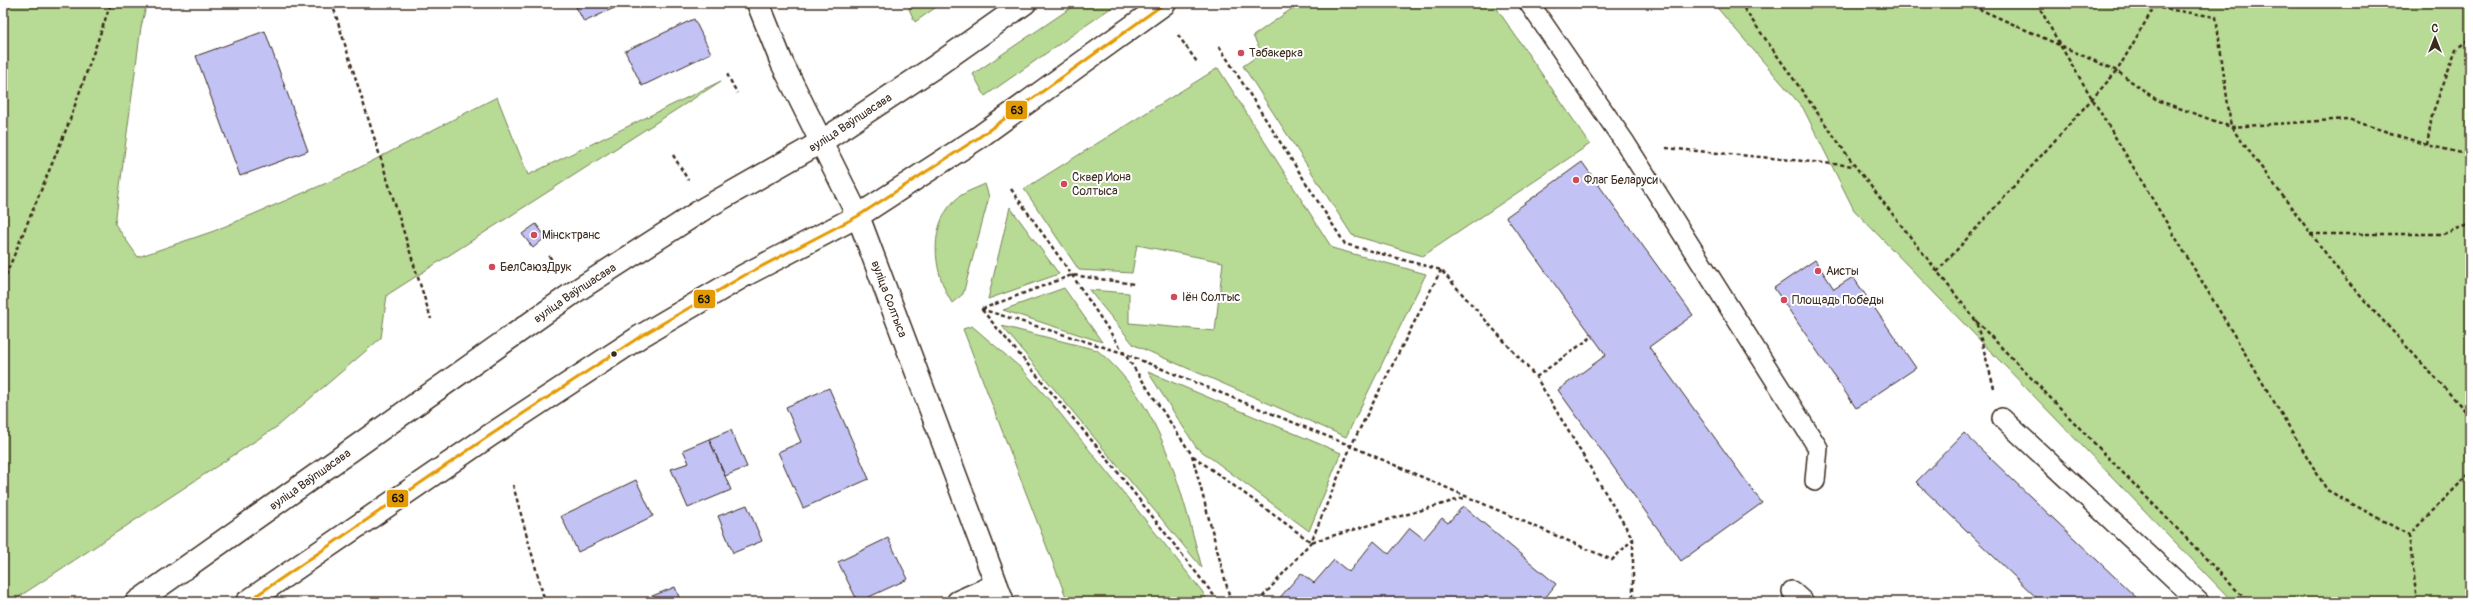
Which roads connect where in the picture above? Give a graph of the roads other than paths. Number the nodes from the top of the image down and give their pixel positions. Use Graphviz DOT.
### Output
graph roads {
  1 [pos="758,3"];
  2 [pos="1025,3"];
  3 [pos="1165,3"];
  4 [pos="1528,3"];
  5 [pos="821,142"];
  6 [pos="858,216"];
  7 [pos="2002,418"];
  8 [pos="1815,481"];
  9 [pos="999,593"];
  10 [pos="137,602"];
  11 [pos="247,602"];
  12 [pos="958,602"];
  13 [pos="2199,602"];
  1 -- 5 [label="main road, вуліца Солтыса"];
  2 -- 5 [label="main road, вуліца Ваўпшасава"];
  3 -- 6 [label="main road"];
  4 -- 8 [label="lane"];
  5 -- 6 [label="main road, вуліца Солтыса"];
  5 -- 10 [label="main road, вуліца Ваўпшасава"];
  6 -- 9 [label="main road, вуліца Солтыса"];
  6 -- 11 [label="main road"];
  7 -- 13 [label="lane"];
  9 -- 12 [label="main road"];
}
